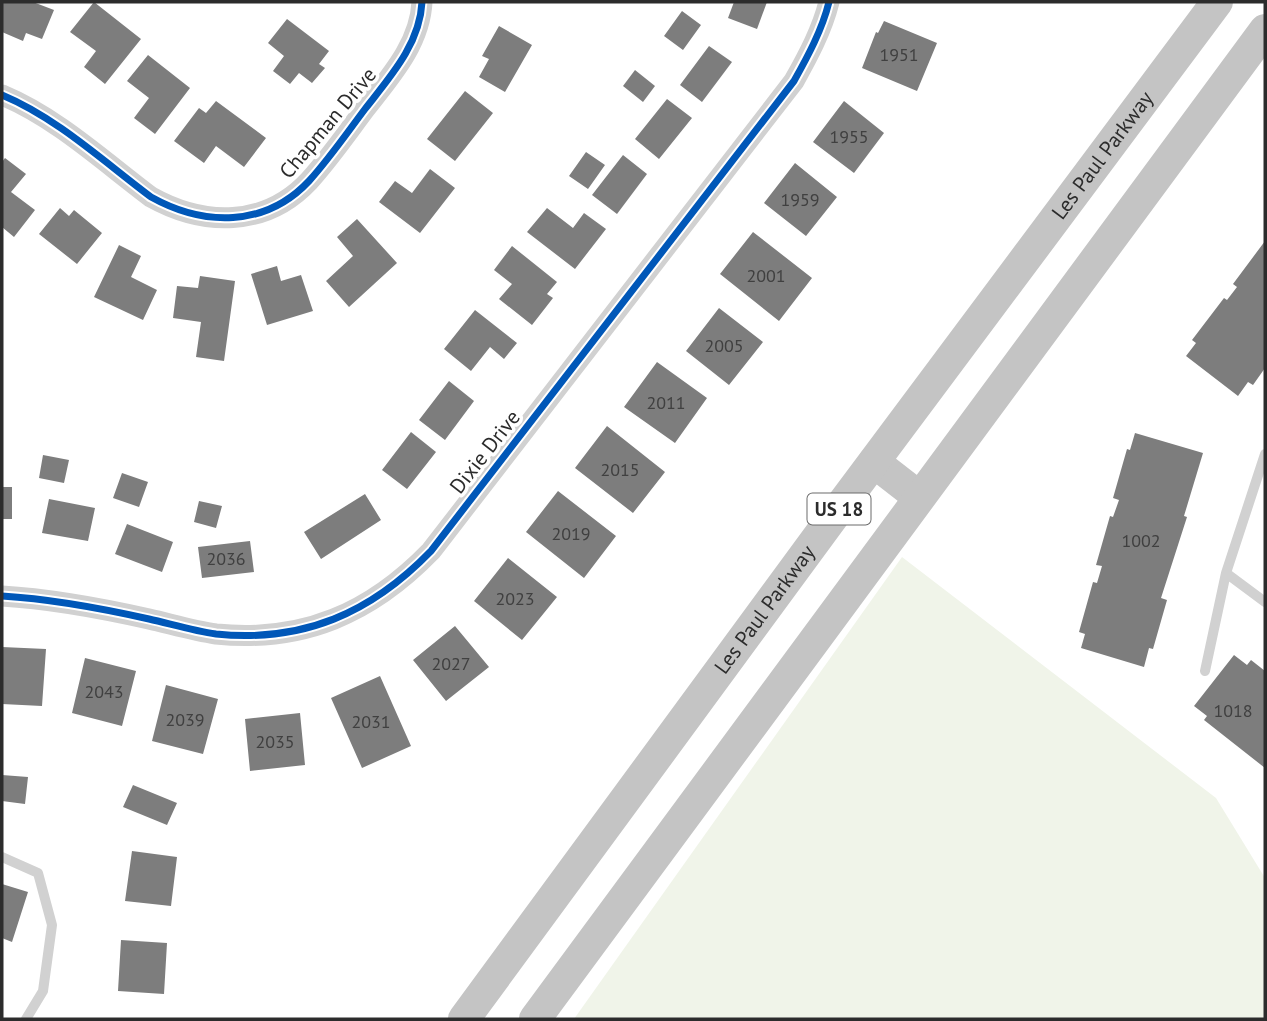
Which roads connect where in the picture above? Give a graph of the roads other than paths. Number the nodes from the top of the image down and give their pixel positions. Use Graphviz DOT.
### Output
graph roads {
  1 [pos="422,2"];
  2 [pos="829,2"];
  3 [pos="1217,2"];
  4 [pos="1265,30"];
  5 [pos="2,95"];
  6 [pos="1265,454"];
  7 [pos="874,462"];
  8 [pos="919,497"];
  9 [pos="1226,573"];
  10 [pos="2,596"];
  11 [pos="1265,602"];
  12 [pos="1205,671"];
  13 [pos="2,857"];
  14 [pos="26,1019"];
  15 [pos="464,1019"];
  16 [pos="535,1019"];
  1 -- 5 [label="street, Chapman Drive"];
  2 -- 10 [label="street, Dixie Drive"];
  3 -- 7 [label="main road, Les Paul Parkway / US 18"];
  4 -- 8 [label="main road, US 18"];
  6 -- 9 [label="lane"];
  7 -- 8 [label="main road"];
  7 -- 15 [label="main road, Les Paul Parkway / US 18"];
  8 -- 16 [label="main road, US 18"];
  9 -- 11 [label="lane"];
  9 -- 12 [label="lane"];
  13 -- 14 [label="lane"];
}
